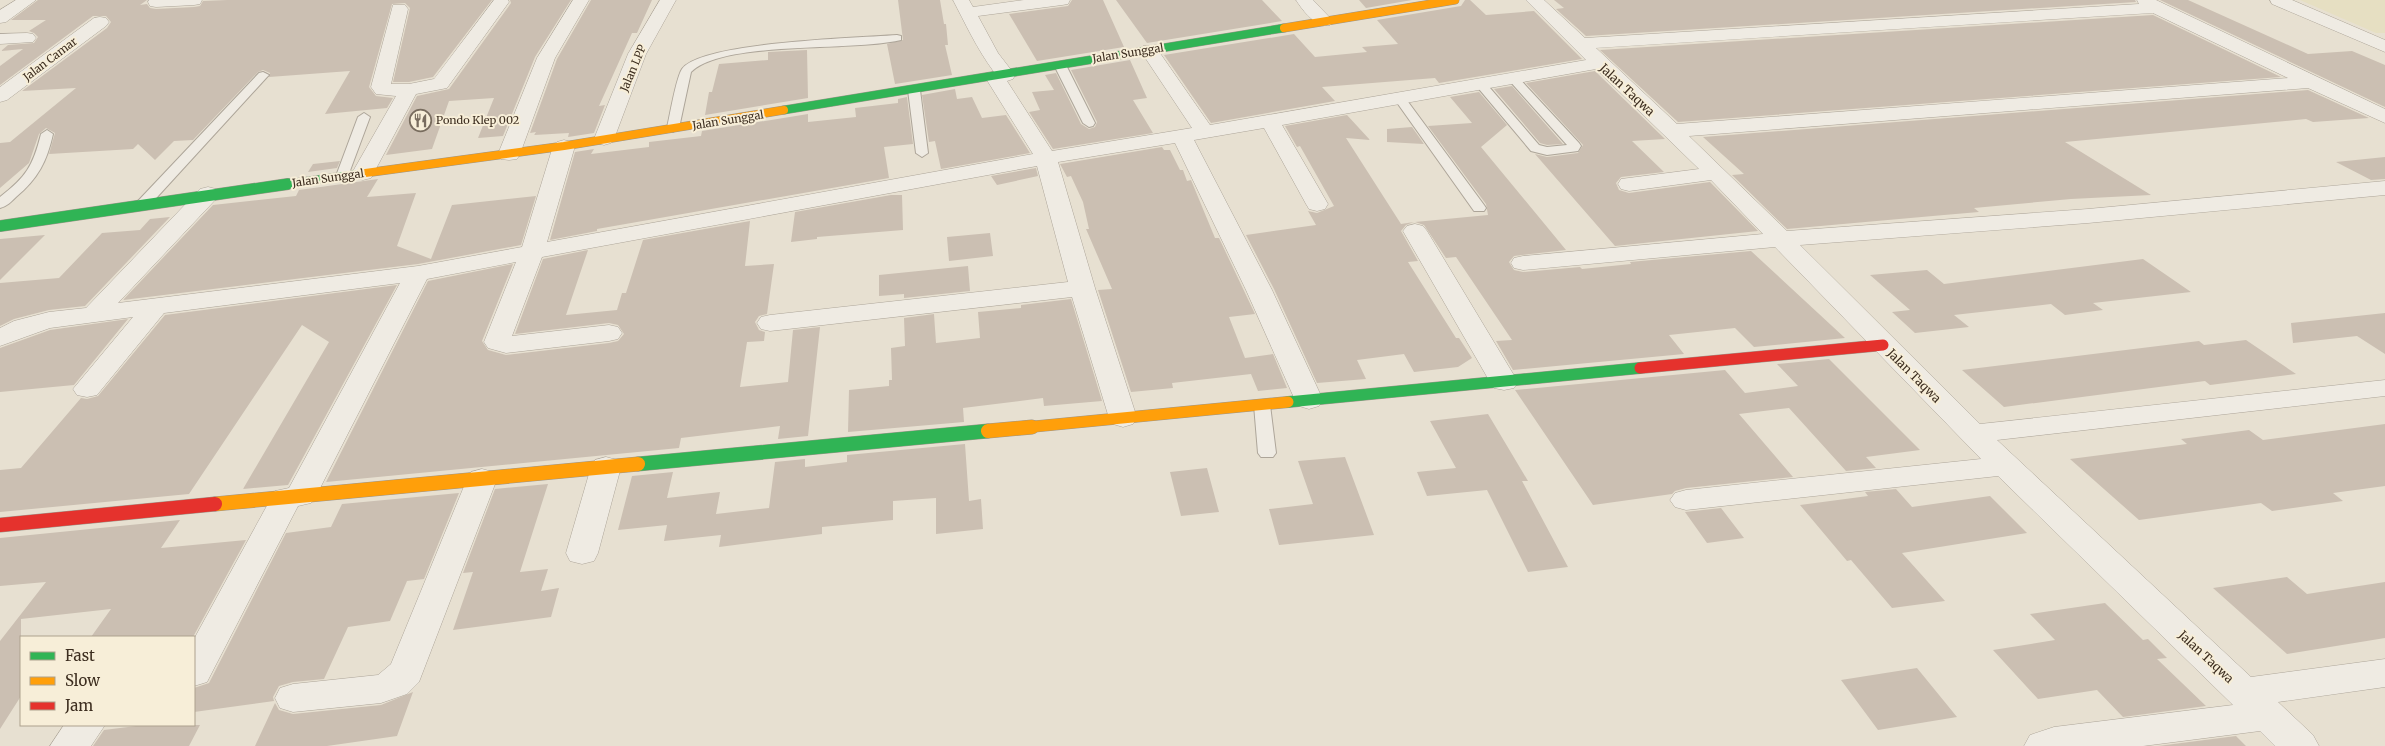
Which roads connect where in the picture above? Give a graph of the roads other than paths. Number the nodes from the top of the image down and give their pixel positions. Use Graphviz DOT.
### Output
graph roads {
  1 [pos="28,0"];
  2 [pos="194,0"];
  3 [pos="581,0"];
  4 [pos="668,0"];
  5 [pos="1062,0"];
  6 [pos="1304,0"];
  7 [pos="1455,0"];
  8 [pos="1534,0"];
  9 [pos="2278,0"];
  10 [pos="156,2"];
  11 [pos="501,2"];
  12 [pos="2151,4"];
  13 [pos="963,7"];
  14 [pos="399,9"];
  15 [pos="0,18"];
  16 [pos="1324,21"];
  17 [pos="100,22"];
  18 [pos="27,38"];
  19 [pos="897,38"];
  20 [pos="0,39"];
  21 [pos="2385,47"];
  22 [pos="1149,50"];
  23 [pos="1589,54"];
  24 [pos="1060,65"];
  25 [pos="263,75"];
  26 [pos="1000,76"];
  27 [pos="1512,77"];
  28 [pos="1480,82"];
  29 [pos="2310,82"];
  30 [pos="409,90"];
  31 [pos="914,90"];
  32 [pos="0,96"];
  33 [pos="1399,97"];
  34 [pos="364,117"];
  35 [pos="2385,117"];
  36 [pos="1089,122"];
  37 [pos="1270,122"];
  38 [pos="673,128"];
  39 [pos="1672,131"];
  40 [pos="47,134"];
  41 [pos="1194,134"];
  42 [pos="604,139"];
  43 [pos="564,146"];
  44 [pos="922,153"];
  45 [pos="509,154"];
  46 [pos="1046,158"];
  47 [pos="1716,173"];
  48 [pos="353,175"];
  49 [pos="1629,184"];
  50 [pos="2385,188"];
  51 [pos="208,194"];
  52 [pos="2385,203"];
  53 [pos="0,204"];
  54 [pos="143,204"];
  55 [pos="1317,204"];
  56 [pos="1479,208"];
  57 [pos="2247,208"];
  58 [pos="0,226"];
  59 [pos="1415,231"];
  60 [pos="1789,247"];
  61 [pos="532,252"];
  62 [pos="1523,263"];
  63 [pos="418,273"];
  64 [pos="1082,288"];
  65 [pos="156,306"];
  66 [pos="95,313"];
  67 [pos="770,323"];
  68 [pos="609,333"];
  69 [pos="0,338"];
  70 [pos="1883,345"];
  71 [pos="1504,382"];
  72 [pos="2385,388"];
  73 [pos="87,390"];
  74 [pos="1309,400"];
  75 [pos="1262,405"];
  76 [pos="1123,418"];
  77 [pos="1972,434"];
  78 [pos="1267,453"];
  79 [pos="2005,466"];
  80 [pos="606,467"];
  81 [pos="482,478"];
  82 [pos="293,497"];
  83 [pos="1686,500"];
  84 [pos="0,525"];
  85 [pos="582,553"];
  86 [pos="195,670"];
  87 [pos="2385,672"];
  88 [pos="293,698"];
  89 [pos="2256,703"];
  90 [pos="85,726"];
  91 [pos="69,746"];
  92 [pos="2043,746"];
  93 [pos="2300,746"];
  1 -- 15 [label="street"];
  2 -- 10 [label="street"];
  3 -- 45 [label="street"];
  4 -- 42 [label="street, Jalan LPP"];
  5 -- 13 [label="street"];
  6 -- 16 [label="street"];
  7 -- 16 [label="main road, Jalan Sunggal"];
  8 -- 23 [label="street, Jalan Taqwa"];
  9 -- 21 [label="street"];
  11 -- 30 [label="street"];
  12 -- 23 [label="street"];
  12 -- 29 [label="street"];
  13 -- 26 [label="street"];
  14 -- 30 [label="street"];
  16 -- 22 [label="main road, Jalan Sunggal"];
  17 -- 32 [label="street, Jalan Camar"];
  18 -- 20 [label="street"];
  19 -- 38 [label="lane"];
  22 -- 24 [label="main road, Jalan Sunggal"];
  22 -- 41 [label="street"];
  23 -- 27 [label="street"];
  23 -- 39 [label="street, Jalan Taqwa"];
  24 -- 26 [label="main road, Jalan Sunggal"];
  24 -- 36 [label="lane"];
  25 -- 54 [label="lane"];
  26 -- 31 [label="main road, Jalan Sunggal"];
  26 -- 46 [label="street"];
  27 -- 28 [label="street"];
  27 -- 28 [label="lane"];
  28 -- 33 [label="street"];
  29 -- 35 [label="street"];
  29 -- 39 [label="street"];
  30 -- 48 [label="street"];
  31 -- 38 [label="main road, Jalan Sunggal"];
  31 -- 44 [label="lane"];
  33 -- 37 [label="street"];
  33 -- 56 [label="lane"];
  34 -- 48 [label="lane"];
  37 -- 41 [label="street"];
  37 -- 55 [label="street"];
  38 -- 42 [label="main road, Jalan Sunggal"];
  39 -- 47 [label="street, Jalan Taqwa"];
  40 -- 53 [label="lane"];
  41 -- 46 [label="street"];
  41 -- 74 [label="street"];
  42 -- 43 [label="main road, Jalan Sunggal"];
  43 -- 45 [label="main road, Jalan Sunggal"];
  43 -- 61 [label="street"];
  45 -- 48 [label="main road, Jalan Sunggal"];
  46 -- 61 [label="street"];
  46 -- 64 [label="street"];
  47 -- 49 [label="street"];
  47 -- 60 [label="street, Jalan Taqwa"];
  48 -- 51 [label="main road, Jalan Sunggal"];
  50 -- 57 [label="street"];
  51 -- 54 [label="main road, Jalan Sunggal"];
  51 -- 66 [label="street"];
  52 -- 57 [label="street"];
  54 -- 58 [label="main road, Jalan Sunggal"];
  57 -- 60 [label="street"];
  59 -- 71 [label="street"];
  60 -- 62 [label="street"];
  60 -- 70 [label="street, Jalan Taqwa"];
  61 -- 63 [label="street"];
  61 -- 68 [label="street"];
  63 -- 65 [label="street"];
  63 -- 82 [label="street"];
  64 -- 67 [label="street"];
  64 -- 76 [label="street"];
  65 -- 66 [label="street"];
  65 -- 73 [label="street"];
  66 -- 69 [label="street"];
  70 -- 71 [label="main road"];
  70 -- 77 [label="street, Jalan Taqwa"];
  71 -- 74 [label="main road"];
  72 -- 77 [label="street"];
  74 -- 75 [label="main road"];
  75 -- 76 [label="main road"];
  75 -- 78 [label="lane"];
  76 -- 80 [label="main road"];
  77 -- 79 [label="street, Jalan Taqwa"];
  79 -- 83 [label="street"];
  79 -- 89 [label="street, Jalan Taqwa"];
  80 -- 81 [label="main road"];
  80 -- 85 [label="street"];
  81 -- 82 [label="main road"];
  81 -- 88 [label="street"];
  82 -- 84 [label="main road"];
  82 -- 86 [label="street"];
  87 -- 89 [label="street"];
  89 -- 92 [label="street"];
  89 -- 93 [label="street, Jalan Taqwa"];
  90 -- 91 [label="street"];
}
